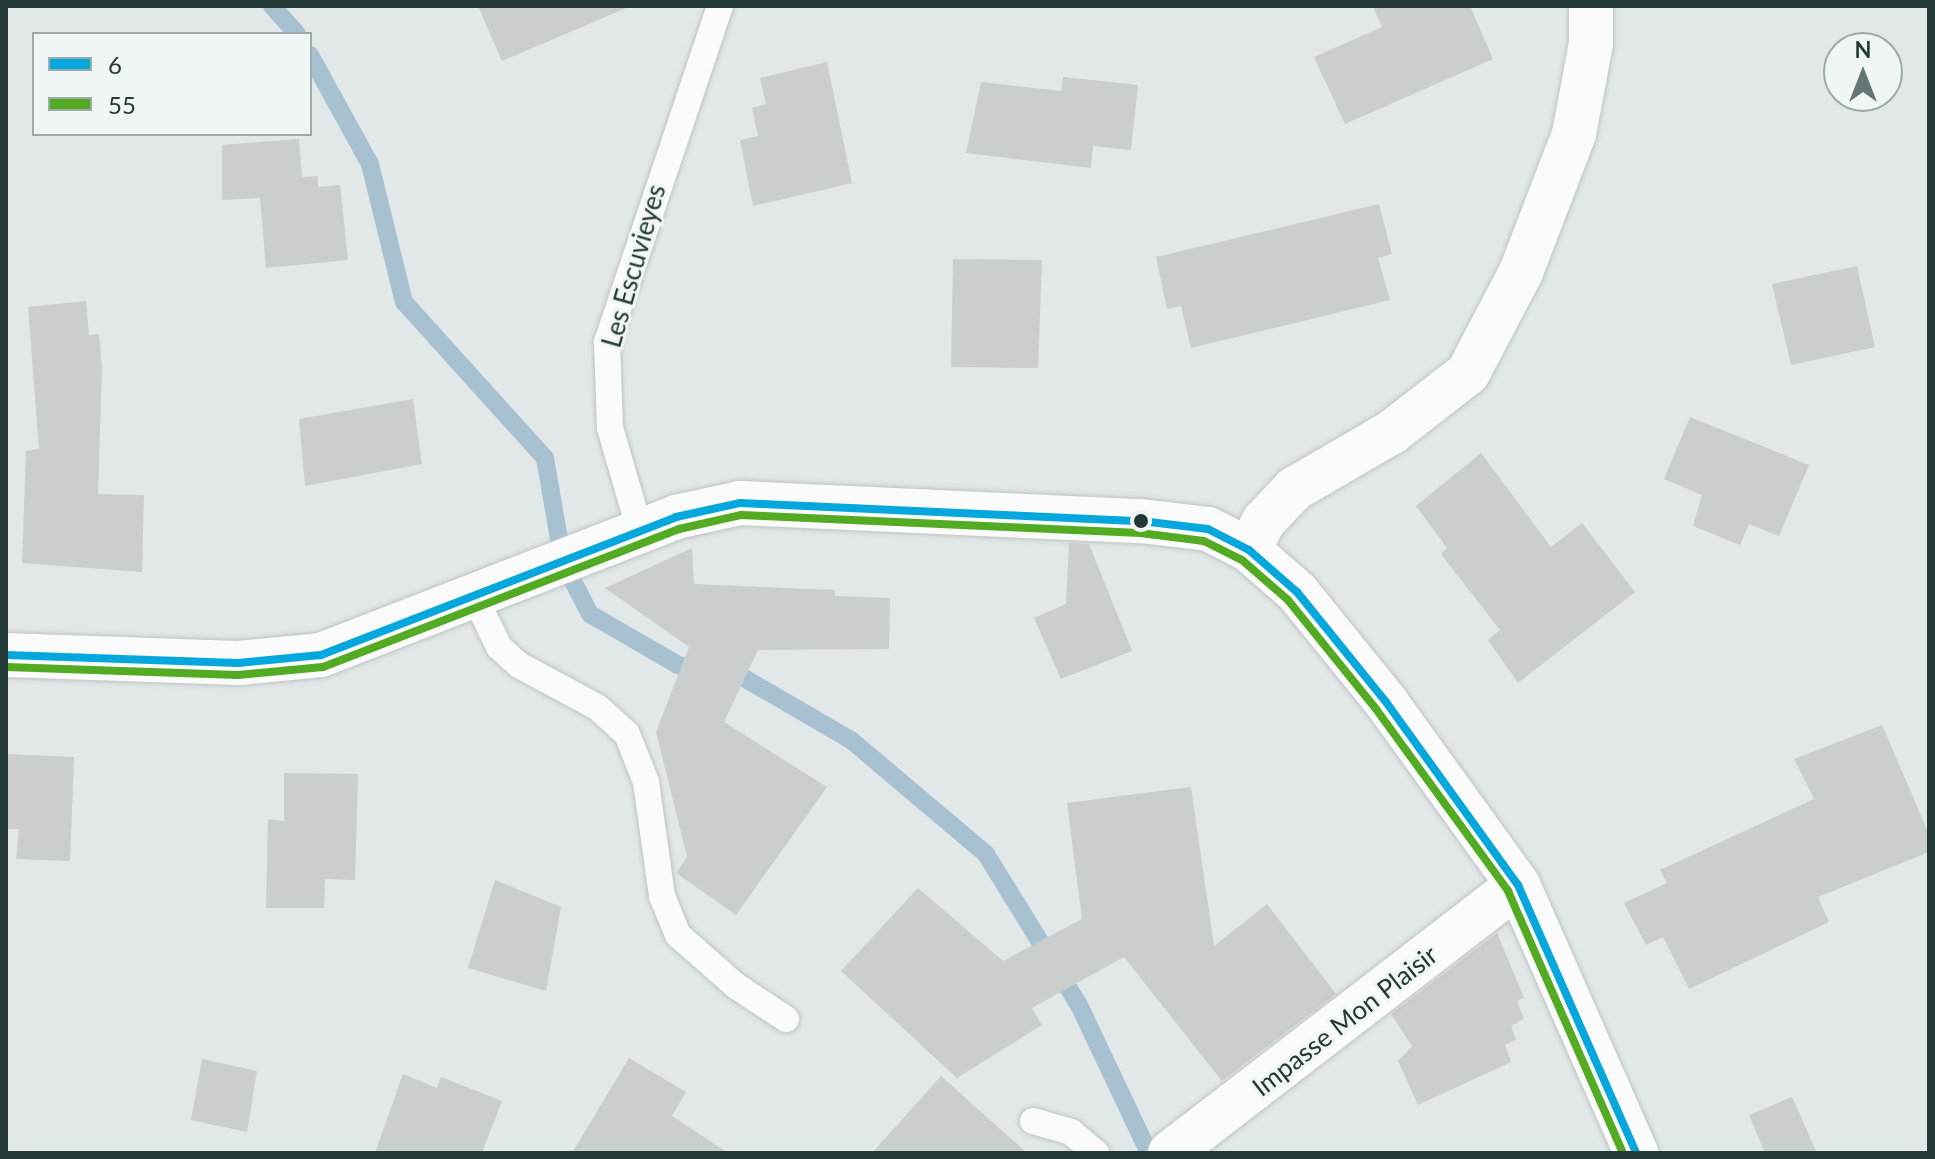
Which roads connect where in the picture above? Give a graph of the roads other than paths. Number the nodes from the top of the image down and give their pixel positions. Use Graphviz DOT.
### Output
graph roads {
  1 [pos="720,6"];
  2 [pos="1591,6"];
  3 [pos="640,531"];
  4 [pos="1249,550"];
  5 [pos="475,597"];
  6 [pos="6,655"];
  7 [pos="1518,885"];
  8 [pos="786,1019"];
  9 [pos="1033,1121"];
  10 [pos="1174,1150"];
  11 [pos="1096,1153"];
  12 [pos="1636,1153"];
  1 -- 3 [label="lane, Les Escuvieyes"];
  2 -- 4 [label="street"];
  3 -- 4 [label="street"];
  3 -- 5 [label="street"];
  4 -- 7 [label="street"];
  5 -- 6 [label="street"];
  5 -- 8 [label="lane"];
  7 -- 10 [label="street, Impasse Mon Plaisir"];
  7 -- 12 [label="street"];
  9 -- 11 [label="lane"];
}
